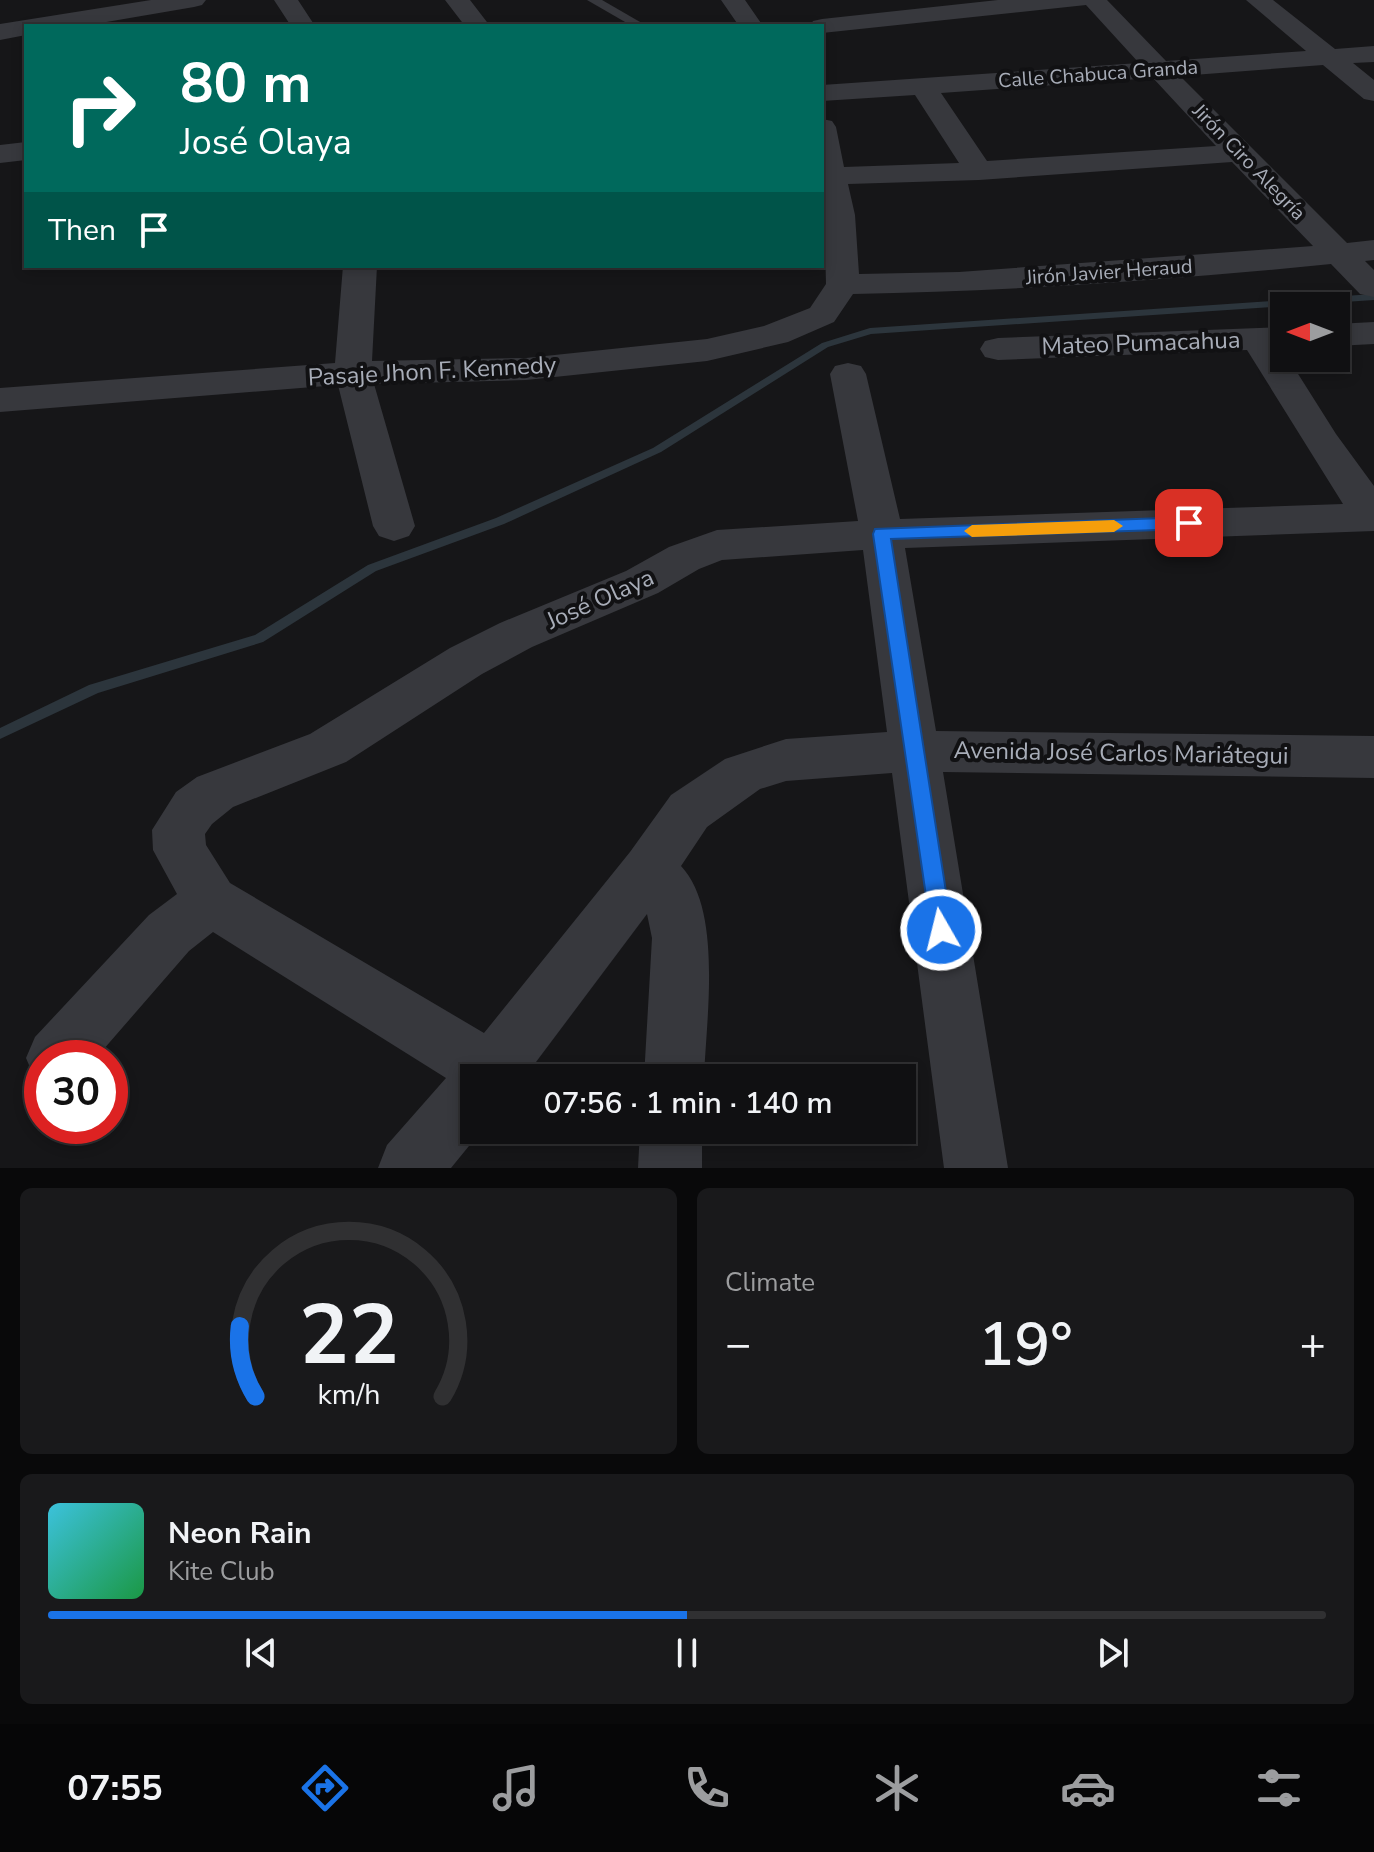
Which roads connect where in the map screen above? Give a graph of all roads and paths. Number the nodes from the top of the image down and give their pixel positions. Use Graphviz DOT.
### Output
graph roads {
  1 [pos="42,0"];
  2 [pos="194,0"];
  3 [pos="286,0"];
  4 [pos="457,0"];
  5 [pos="593,0"];
  6 [pos="733,0"];
  7 [pos="1079,0"];
  8 [pos="1094,0"];
  9 [pos="1258,0"];
  10 [pos="160,11"];
  11 [pos="42,24"];
  12 [pos="58,24"];
  13 [pos="302,24"];
  14 [pos="476,24"];
  15 [pos="637,24"];
  16 [pos="750,24"];
  17 [pos="824,26"];
  18 [pos="24,28"];
  19 [pos="0,32"];
  20 [pos="1374,54"];
  21 [pos="1329,57"];
  22 [pos="1159,69"];
  23 [pos="923,86"];
  24 [pos="824,93"];
  25 [pos="1374,93"];
  26 [pos="824,136"];
  27 [pos="24,151"];
  28 [pos="1239,153"];
  29 [pos="0,154"];
  30 [pos="979,171"];
  31 [pos="833,176"];
  32 [pos="830,215"];
  33 [pos="1374,250"];
  34 [pos="1339,252"];
  35 [pos="360,268"];
  36 [pos="843,284"];
  37 [pos="1372,287"];
  38 [pos="1374,333"];
  39 [pos="1350,334"];
  40 [pos="1270,338"];
  41 [pos="998,349"];
  42 [pos="1288,372"];
  43 [pos="353,373"];
  44 [pos="848,374"];
  45 [pos="0,400"];
  46 [pos="1374,517"];
  47 [pos="394,526"];
  48 [pos="882,534"];
  49 [pos="914,751"];
  50 [pos="1374,757"];
  51 [pos="649,869"];
  52 [pos="211,901"];
  53 [pos="72,1040"];
  54 [pos="497,1064"];
  55 [pos="675,1064"];
  56 [pos="460,1065"];
  57 [pos="460,1109"];
  58 [pos="671,1144"];
  59 [pos="410,1168"];
  60 [pos="670,1168"];
  61 [pos="976,1168"];
  1 -- 11 [label="street"];
  2 -- 10 [label="street"];
  3 -- 13 [label="street"];
  4 -- 14 [label="street"];
  5 -- 15 [label="lane"];
  6 -- 16 [label="street"];
  7 -- 17 [label="street"];
  8 -- 22 [label="street, Jirón Ciro Alegría"];
  9 -- 21 [label="street"];
  10 -- 12 [label="street"];
  18 -- 19 [label="street"];
  20 -- 21 [label="street, Calle Chabuca Granda"];
  21 -- 22 [label="street, Calle Chabuca Granda"];
  21 -- 25 [label="street"];
  22 -- 23 [label="street, Calle Chabuca Granda"];
  22 -- 28 [label="street, Jirón Ciro Alegría"];
  23 -- 24 [label="street, Calle Chabuca Granda"];
  23 -- 30 [label="street"];
  26 -- 31 [label="street"];
  27 -- 29 [label="street"];
  28 -- 30 [label="street"];
  28 -- 34 [label="street, Jirón Ciro Alegría"];
  30 -- 31 [label="street"];
  31 -- 32 [label="street"];
  32 -- 36 [label="street"];
  33 -- 34 [label="street, Jirón Javier Heraud"];
  34 -- 36 [label="street, Jirón Javier Heraud"];
  34 -- 37 [label="street, Jirón Ciro Alegría"];
  35 -- 43 [label="street"];
  36 -- 43 [label="street, Pasaje Jhon F. Kennedy"];
  38 -- 39 [label="street"];
  40 -- 41 [label="street, Mateo Pumacahua"];
  42 -- 46 [label="street"];
  43 -- 45 [label="street, Pasaje Jhon F. Kennedy"];
  43 -- 47 [label="street"];
  44 -- 48 [label="street"];
  46 -- 48 [label="street, José Olaya"];
  48 -- 49 [label="street"];
  48 -- 52 [label="street, José Olaya"];
  49 -- 50 [label="street, Avenida José Carlos Mariátegui"];
  49 -- 51 [label="street, Avenida José Carlos Mariátegui"];
  49 -- 61 [label="street"];
  51 -- 54 [label="street, Avenida José Carlos Mariátegui"];
  51 -- 55 [label="street"];
  52 -- 53 [label="street"];
  52 -- 56 [label="street"];
  57 -- 59 [label="street, Avenida José Carlos Mariátegui"];
  58 -- 60 [label="street"];
}
